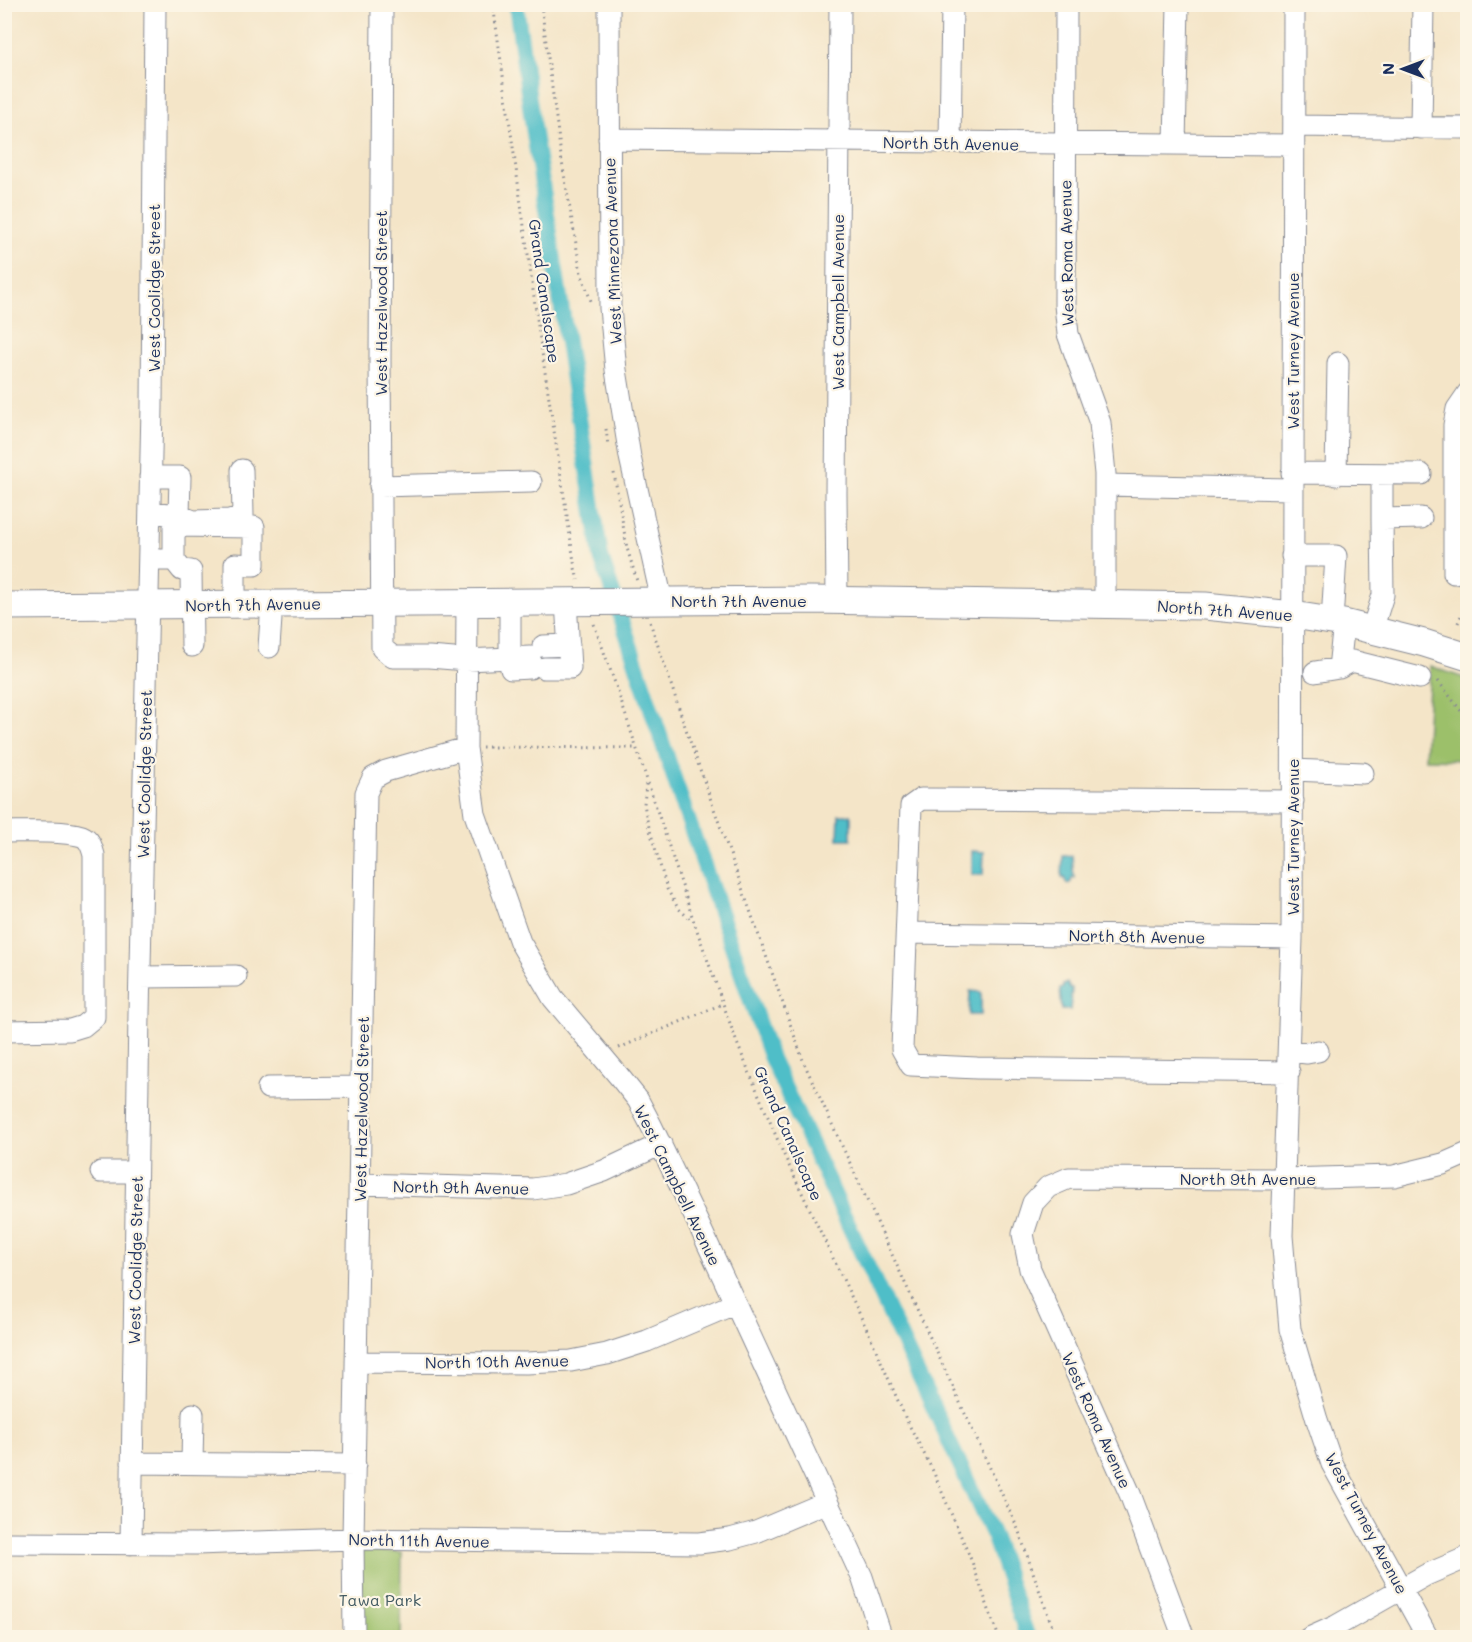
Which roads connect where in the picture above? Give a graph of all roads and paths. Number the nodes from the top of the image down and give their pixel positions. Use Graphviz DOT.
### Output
graph roads {
  1 [pos="155,4"];
  2 [pos="382,4"];
  3 [pos="493,4"];
  4 [pos="541,4"];
  5 [pos="609,4"];
  6 [pos="840,4"];
  7 [pos="952,4"];
  8 [pos="1066,4"];
  9 [pos="1178,4"];
  10 [pos="1294,4"];
  11 [pos="1424,4"];
  12 [pos="1421,128"];
  13 [pos="1467,128"];
  14 [pos="1294,136"];
  15 [pos="609,139"];
  16 [pos="838,141"];
  17 [pos="950,143"];
  18 [pos="1065,144"];
  19 [pos="1175,144"];
  20 [pos="591,303"];
  21 [pos="1338,363"];
  22 [pos="1467,393"];
  23 [pos="605,424"];
  24 [pos="610,456"];
  25 [pos="612,466"];
  26 [pos="243,470"];
  27 [pos="1421,474"];
  28 [pos="1336,475"];
  29 [pos="1382,475"];
  30 [pos="150,477"];
  31 [pos="1293,481"];
  32 [pos="531,482"];
  33 [pos="1105,485"];
  34 [pos="380,486"];
  35 [pos="150,512"];
  36 [pos="179,515"];
  37 [pos="1421,518"];
  38 [pos="1382,519"];
  39 [pos="1293,556"];
  40 [pos="149,560"];
  41 [pos="174,560"];
  42 [pos="1454,573"];
  43 [pos="572,590"];
  44 [pos="645,592"];
  45 [pos="1467,599"];
  46 [pos="837,600"];
  47 [pos="467,601"];
  48 [pos="510,601"];
  49 [pos="380,602"];
  50 [pos="1105,603"];
  51 [pos="191,604"];
  52 [pos="235,604"];
  53 [pos="272,604"];
  54 [pos="148,605"];
  55 [pos="4,606"];
  56 [pos="596,613"];
  57 [pos="1293,615"];
  58 [pos="1338,622"];
  59 [pos="1458,623"];
  60 [pos="651,626"];
  61 [pos="1372,630"];
  62 [pos="192,646"];
  63 [pos="269,647"];
  64 [pos="530,656"];
  65 [pos="1467,657"];
  66 [pos="466,660"];
  67 [pos="1338,668"];
  68 [pos="1315,672"];
  69 [pos="1428,678"];
  70 [pos="1467,720"];
  71 [pos="466,748"];
  72 [pos="636,748"];
  73 [pos="1293,771"];
  74 [pos="1363,773"];
  75 [pos="646,782"];
  76 [pos="1293,801"];
  77 [pos="4,832"];
  78 [pos="694,922"];
  79 [pos="907,933"];
  80 [pos="1292,938"];
  81 [pos="236,976"];
  82 [pos="140,977"];
  83 [pos="722,1004"];
  84 [pos="4,1031"];
  85 [pos="1318,1051"];
  86 [pos="601,1054"];
  87 [pos="1289,1061"];
  88 [pos="268,1088"];
  89 [pos="361,1088"];
  90 [pos="661,1144"];
  91 [pos="1467,1153"];
  92 [pos="101,1172"];
  93 [pos="136,1172"];
  94 [pos="1284,1179"];
  95 [pos="361,1184"];
  96 [pos="1033,1203"];
  97 [pos="734,1304"];
  98 [pos="357,1362"];
  99 [pos="193,1414"];
  100 [pos="132,1463"];
  101 [pos="192,1464"];
  102 [pos="355,1465"];
  103 [pos="827,1502"];
  104 [pos="353,1539"];
  105 [pos="4,1543"];
  106 [pos="131,1544"];
  107 [pos="1467,1557"];
  108 [pos="1402,1589"];
  109 [pos="398,1634"];
  110 [pos="354,1638"];
  111 [pos="394,1638"];
  112 [pos="882,1638"];
  113 [pos="999,1638"];
  114 [pos="1056,1638"];
  115 [pos="1184,1638"];
  116 [pos="1309,1638"];
  117 [pos="1428,1638"];
  1 -- 30 [label="street, West Coolidge Street"];
  2 -- 34 [label="street, West Hazelwood Street"];
  3 -- 43 [label="path, Grand Canalscape"];
  4 -- 20 [label="path"];
  5 -- 15 [label="street, West Minnezona Avenue"];
  6 -- 16 [label="street, West Campbell Avenue"];
  7 -- 17 [label="street"];
  8 -- 18 [label="street, West Roma Avenue"];
  9 -- 19 [label="street"];
  10 -- 14 [label="street, West Turney Avenue"];
  11 -- 12 [label="street"];
  12 -- 13 [label="street, North 5th Avenue"];
  12 -- 14 [label="street, North 5th Avenue"];
  14 -- 19 [label="street, North 5th Avenue"];
  14 -- 31 [label="street, West Turney Avenue"];
  15 -- 16 [label="street, North 5th Avenue"];
  15 -- 44 [label="street, West Minnezona Avenue"];
  16 -- 17 [label="street, North 5th Avenue"];
  16 -- 46 [label="street, West Campbell Avenue"];
  17 -- 18 [label="street, North 5th Avenue"];
  18 -- 19 [label="street, North 5th Avenue"];
  18 -- 33 [label="street, West Roma Avenue"];
  21 -- 28 [label="street"];
  22 -- 42 [label="street"];
  23 -- 24 [label="path"];
  25 -- 44 [label="path"];
  26 -- 36 [label="street"];
  27 -- 29 [label="street"];
  28 -- 29 [label="street"];
  28 -- 31 [label="street"];
  29 -- 38 [label="street"];
  30 -- 35 [label="street, West Coolidge Street"];
  30 -- 36 [label="street"];
  31 -- 33 [label="street"];
  31 -- 39 [label="street, West Turney Avenue"];
  32 -- 34 [label="street"];
  33 -- 50 [label="street, West Roma Avenue"];
  34 -- 49 [label="street, West Hazelwood Street"];
  35 -- 36 [label="street"];
  35 -- 40 [label="street, West Coolidge Street"];
  37 -- 38 [label="street"];
  38 -- 61 [label="street"];
  39 -- 57 [label="street, West Turney Avenue"];
  39 -- 58 [label="street"];
  40 -- 41 [label="street"];
  40 -- 54 [label="street, West Coolidge Street"];
  41 -- 51 [label="street"];
  41 -- 52 [label="street"];
  43 -- 48 [label="main road, North 7th Avenue"];
  43 -- 56 [label="main road, North 7th Avenue"];
  43 -- 64 [label="street, West Hazelwood Street"];
  44 -- 46 [label="main road, North 7th Avenue"];
  44 -- 56 [label="main road, North 7th Avenue"];
  45 -- 59 [label="path"];
  46 -- 50 [label="main road, North 7th Avenue"];
  47 -- 48 [label="main road, North 7th Avenue"];
  47 -- 49 [label="main road, North 7th Avenue"];
  47 -- 66 [label="street, West Campbell Avenue"];
  48 -- 64 [label="street"];
  49 -- 53 [label="main road, North 7th Avenue"];
  49 -- 66 [label="street, West Hazelwood Street"];
  50 -- 57 [label="main road, North 7th Avenue"];
  51 -- 52 [label="main road, North 7th Avenue"];
  51 -- 54 [label="main road, North 7th Avenue"];
  51 -- 62 [label="street"];
  52 -- 53 [label="main road, North 7th Avenue"];
  53 -- 63 [label="street"];
  54 -- 55 [label="main road, North 7th Avenue"];
  54 -- 82 [label="street, West Coolidge Street"];
  56 -- 72 [label="path, Grand Canalscape"];
  57 -- 58 [label="main road, North 7th Avenue"];
  57 -- 73 [label="street, West Turney Avenue"];
  58 -- 61 [label="main road, North 7th Avenue"];
  58 -- 67 [label="street"];
  60 -- 114 [label="path"];
  61 -- 65 [label="main road, North 7th Avenue"];
  64 -- 66 [label="street, West Hazelwood Street"];
  66 -- 71 [label="street, West Campbell Avenue"];
  67 -- 68 [label="street"];
  67 -- 69 [label="street"];
  69 -- 70 [label="path"];
  71 -- 72 [label="path"];
  71 -- 86 [label="street, West Campbell Avenue"];
  71 -- 89 [label="street, West Hazelwood Street"];
  72 -- 75 [label="path, Grand Canalscape"];
  73 -- 74 [label="street"];
  73 -- 76 [label="street, West Turney Avenue"];
  75 -- 78 [label="path, Grand Canalscape"];
  75 -- 78 [label="path"];
  76 -- 79 [label="street"];
  76 -- 80 [label="street, West Turney Avenue"];
  77 -- 84 [label="street"];
  78 -- 83 [label="path, Grand Canalscape"];
  79 -- 80 [label="street, North 8th Avenue"];
  79 -- 87 [label="street"];
  80 -- 87 [label="street, West Turney Avenue"];
  81 -- 82 [label="street"];
  82 -- 93 [label="street, West Coolidge Street"];
  83 -- 86 [label="path"];
  83 -- 113 [label="path, Grand Canalscape"];
  85 -- 87 [label="street"];
  86 -- 90 [label="street, West Campbell Avenue"];
  87 -- 94 [label="street, West Turney Avenue"];
  88 -- 89 [label="street"];
  89 -- 95 [label="street, West Hazelwood Street"];
  90 -- 95 [label="street, North 9th Avenue"];
  90 -- 97 [label="street, West Campbell Avenue"];
  91 -- 94 [label="street, North 9th Avenue"];
  92 -- 93 [label="street"];
  93 -- 100 [label="street, West Coolidge Street"];
  94 -- 96 [label="street, North 9th Avenue"];
  94 -- 108 [label="street, West Turney Avenue"];
  95 -- 98 [label="street, West Hazelwood Street"];
  96 -- 115 [label="street, West Roma Avenue"];
  97 -- 98 [label="street, North 10th Avenue"];
  97 -- 103 [label="street, West Campbell Avenue"];
  98 -- 102 [label="street, West Hazelwood Street"];
  99 -- 101 [label="street"];
  100 -- 101 [label="street"];
  100 -- 106 [label="street, West Coolidge Street"];
  101 -- 102 [label="street"];
  102 -- 104 [label="street, West Hazelwood Street"];
  103 -- 104 [label="street, North 11th Avenue"];
  103 -- 112 [label="street, West Campbell Avenue"];
  104 -- 106 [label="street, North 11th Avenue"];
  104 -- 110 [label="street, West Hazelwood Street"];
  105 -- 106 [label="street, North 11th Avenue"];
  107 -- 108 [label="street"];
  108 -- 116 [label="street"];
  108 -- 117 [label="street, West Turney Avenue"];
  109 -- 111 [label="path"];
}
